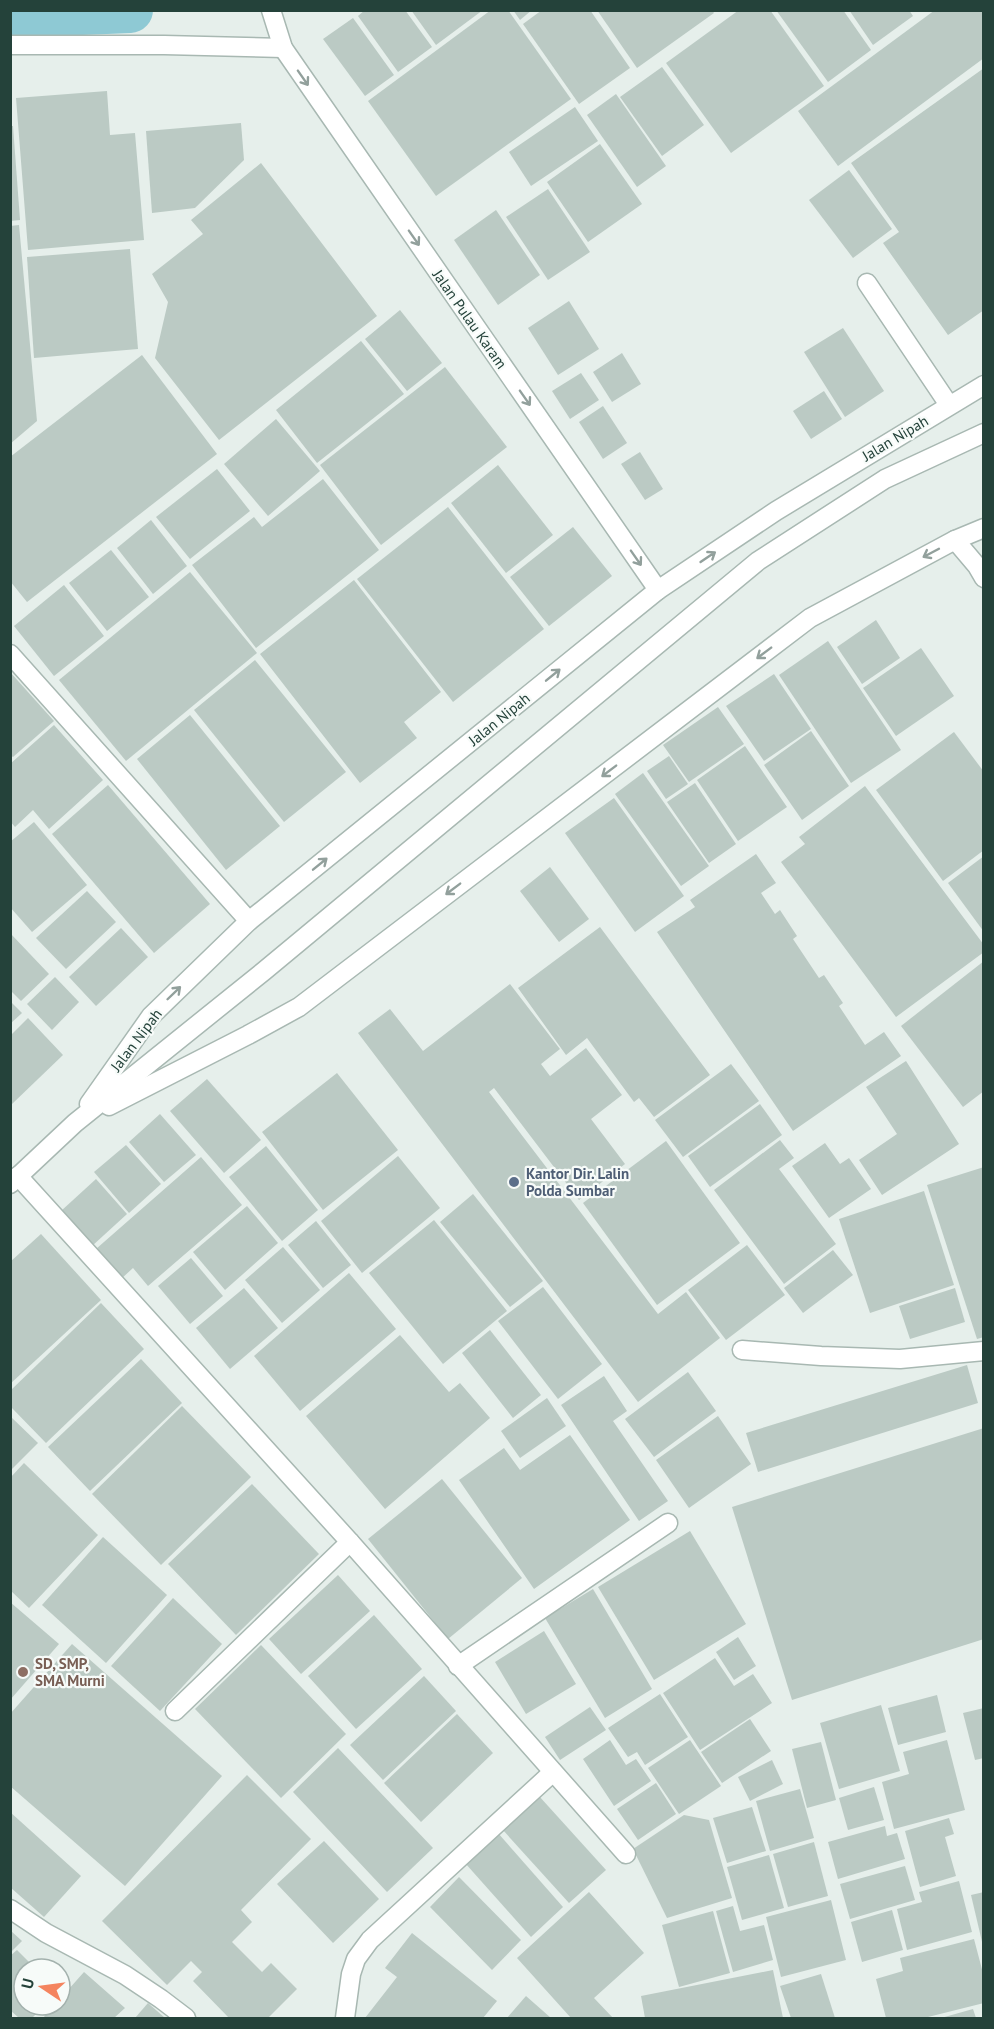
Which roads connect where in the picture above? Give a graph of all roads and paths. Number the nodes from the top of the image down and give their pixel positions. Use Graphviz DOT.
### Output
graph roads {
  1 [pos="271,10"];
  2 [pos="10,45"];
  3 [pos="283,48"];
  4 [pos="867,283"];
  5 [pos="984,385"];
  6 [pos="950,405"];
  7 [pos="984,433"];
  8 [pos="984,528"];
  9 [pos="956,540"];
  10 [pos="984,578"];
  11 [pos="658,590"];
  12 [pos="10,654"];
  13 [pos="249,921"];
  14 [pos="75,1123"];
  15 [pos="14,1180"];
  16 [pos="742,1350"];
  17 [pos="984,1351"];
  18 [pos="668,1523"];
  19 [pos="350,1542"];
  20 [pos="458,1666"];
  21 [pos="175,1711"];
  22 [pos="553,1772"];
  23 [pos="626,1854"];
  24 [pos="10,1909"];
  25 [pos="186,2019"];
  26 [pos="345,2019"];
  1 -- 3 [label="street, Jalan Pulau Karam"];
  2 -- 3 [label="street"];
  3 -- 11 [label="street, Jalan Pulau Karam, one-way"];
  4 -- 6 [label="street"];
  5 -- 6 [label="street, Jalan Nipah"];
  11 -- 6 [label="street, Jalan Nipah, one-way"];
  7 -- 14 [label="street, Jalan Nipah"];
  8 -- 9 [label="street, Jalan Nipah"];
  9 -- 10 [label="street"];
  9 -- 14 [label="street, Jalan Nipah, one-way"];
  13 -- 11 [label="street, Jalan Nipah, one-way"];
  12 -- 13 [label="street"];
  14 -- 13 [label="street, Jalan Nipah, one-way"];
  14 -- 15 [label="street, Jalan Nipah"];
  15 -- 19 [label="street"];
  16 -- 17 [label="street"];
  18 -- 20 [label="street"];
  19 -- 20 [label="street"];
  19 -- 21 [label="street"];
  20 -- 22 [label="street"];
  22 -- 23 [label="street"];
  22 -- 26 [label="street"];
  24 -- 25 [label="street"];
}
